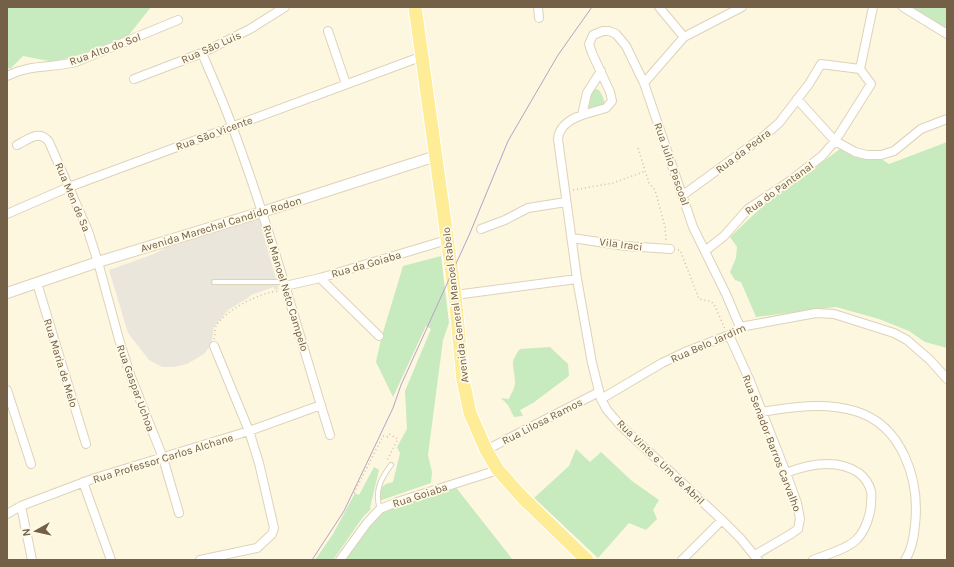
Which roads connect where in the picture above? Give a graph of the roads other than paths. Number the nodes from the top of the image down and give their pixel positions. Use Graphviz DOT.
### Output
graph roads {
  1 [pos="285,7"];
  2 [pos="415,7"];
  3 [pos="538,7"];
  4 [pos="659,7"];
  5 [pos="742,7"];
  6 [pos="873,7"];
  7 [pos="903,7"];
  8 [pos="732,9"];
  9 [pos="539,18"];
  10 [pos="178,20"];
  11 [pos="328,31"];
  12 [pos="947,34"];
  13 [pos="684,37"];
  14 [pos="589,44"];
  15 [pos="202,53"];
  16 [pos="423,56"];
  17 [pos="860,69"];
  18 [pos="601,71"];
  19 [pos="7,76"];
  20 [pos="134,79"];
  21 [pos="644,83"];
  22 [pos="346,84"];
  23 [pos="797,99"];
  24 [pos="582,115"];
  25 [pos="947,119"];
  26 [pos="232,126"];
  27 [pos="836,141"];
  28 [pos="17,145"];
  29 [pos="436,156"];
  30 [pos="69,187"];
  31 [pos="683,195"];
  32 [pos="566,202"];
  33 [pos="262,212"];
  34 [pos="7,214"];
  35 [pos="481,229"];
  36 [pos="572,238"];
  37 [pos="447,240"];
  38 [pos="669,249"];
  39 [pos="705,250"];
  40 [pos="98,262"];
  41 [pos="320,278"];
  42 [pos="577,279"];
  43 [pos="214,282"];
  44 [pos="37,283"];
  45 [pos="285,286"];
  46 [pos="7,293"];
  47 [pos="455,295"];
  48 [pos="740,327"];
  49 [pos="729,335"];
  50 [pos="379,336"];
  51 [pos="214,346"];
  52 [pos="947,379"];
  53 [pos="7,390"];
  54 [pos="600,395"];
  55 [pos="321,405"];
  56 [pos="761,412"];
  57 [pos="249,432"];
  58 [pos="330,435"];
  59 [pos="86,444"];
  60 [pos="486,450"];
  61 [pos="163,458"];
  62 [pos="31,464"];
  63 [pos="391,465"];
  64 [pos="498,470"];
  65 [pos="786,473"];
  66 [pos="83,482"];
  67 [pos="21,506"];
  68 [pos="380,509"];
  69 [pos="179,512"];
  70 [pos="7,514"];
  71 [pos="722,520"];
  72 [pos="343,558"];
  73 [pos="756,558"];
  74 [pos="32,560"];
  75 [pos="111,560"];
  76 [pos="200,560"];
  77 [pos="587,560"];
  78 [pos="682,560"];
  79 [pos="813,560"];
  80 [pos="905,560"];
  1 -- 15 [label="street, Rua São Luis"];
  2 -- 16 [label="main road, Avenida General Manoel Rabelo"];
  3 -- 9 [label="street"];
  4 -- 13 [label="street"];
  5 -- 8 [label="street"];
  6 -- 17 [label="street"];
  7 -- 12 [label="street"];
  8 -- 13 [label="street"];
  10 -- 19 [label="street, Rua Alto do Sol"];
  11 -- 22 [label="street"];
  13 -- 21 [label="street"];
  14 -- 18 [label="street, Rua Vinte e Um de Abril"];
  14 -- 21 [label="street, Rua Julio Pascoal"];
  15 -- 20 [label="street, Rua São Luis"];
  15 -- 26 [label="street, Rua Manoel Neto Campelo"];
  16 -- 22 [label="street, Rua São Vicente"];
  16 -- 29 [label="main road, Avenida General Manoel Rabelo"];
  17 -- 23 [label="street, Rua da Pedra"];
  17 -- 27 [label="street"];
  18 -- 24 [label="street"];
  18 -- 24 [label="street, Rua Vinte e Um de Abril"];
  21 -- 31 [label="street, Rua Julio Pascoal"];
  22 -- 26 [label="street, Rua São Vicente"];
  23 -- 27 [label="street"];
  23 -- 31 [label="street, Rua da Pedra"];
  24 -- 32 [label="street, Rua Vinte e Um de Abril"];
  25 -- 27 [label="street"];
  26 -- 30 [label="street, Rua São Vicente"];
  26 -- 33 [label="street, Rua Manoel Neto Campelo"];
  27 -- 39 [label="street, Rua do Pantanal"];
  28 -- 30 [label="street, Rua Men de Sa"];
  29 -- 33 [label="street, Avenida Marechal Candido Rodon"];
  29 -- 37 [label="main road, Avenida General Manoel Rabelo"];
  30 -- 34 [label="street, Rua São Vicente"];
  30 -- 40 [label="street, Rua Men de Sa"];
  31 -- 39 [label="street, Rua Julio Pascoal"];
  32 -- 35 [label="street"];
  32 -- 36 [label="street, Rua Vinte e Um de Abril"];
  33 -- 40 [label="street, Avenida Marechal Candido Rodon"];
  33 -- 45 [label="street, Rua Manoel Neto Campelo"];
  36 -- 38 [label="street, Vila Iraci"];
  36 -- 42 [label="street, Rua Vinte e Um de Abril"];
  37 -- 41 [label="street, Rua da Goiaba"];
  37 -- 47 [label="main road, Avenida General Manoel Rabelo"];
  39 -- 48 [label="street, Rua Julio Pascoal"];
  40 -- 44 [label="street, Avenida Marechal Candido Rodon"];
  40 -- 61 [label="street, Rua Gaspar Uchoa"];
  41 -- 45 [label="street, Rua da Goiaba"];
  41 -- 50 [label="street"];
  42 -- 47 [label="street"];
  42 -- 54 [label="street, Rua Vinte e Um de Abril"];
  43 -- 45 [label="lane"];
  44 -- 46 [label="street, Avenida Marechal Candido Rodon"];
  44 -- 59 [label="street, Rua Maria de Melo"];
  45 -- 55 [label="street, Rua Manoel Neto Campelo"];
  47 -- 60 [label="main road, Avenida General Manoel Rabelo"];
  48 -- 49 [label="street, Rua Belo Jardim"];
  48 -- 52 [label="street, Rua Belo Jardim"];
  49 -- 54 [label="street, Rua Belo Jardim"];
  49 -- 56 [label="street, Rua Senador Barros Carvalho"];
  51 -- 57 [label="street"];
  53 -- 62 [label="street"];
  54 -- 60 [label="street, Rua Lilosa Ramos"];
  54 -- 71 [label="street, Rua Vinte e Um de Abril"];
  55 -- 57 [label="street, Rua Professor Carlos Alchane"];
  55 -- 58 [label="street, Rua Manoel Neto Campelo"];
  56 -- 65 [label="street, Rua Senador Barros Carvalho"];
  56 -- 80 [label="street"];
  57 -- 61 [label="street, Rua Professor Carlos Alchane"];
  57 -- 76 [label="street"];
  60 -- 64 [label="main road, Avenida General Manoel Rabelo"];
  61 -- 66 [label="street, Rua Professor Carlos Alchane"];
  61 -- 69 [label="street, Rua Gaspar Uchoa"];
  63 -- 68 [label="lane"];
  64 -- 68 [label="street, Rua Goiaba"];
  64 -- 77 [label="main road, Avenida General Manoel Rabelo"];
  65 -- 73 [label="street, Rua Senador Barros Carvalho"];
  65 -- 79 [label="street"];
  66 -- 67 [label="street, Rua Professor Carlos Alchane"];
  66 -- 75 [label="street"];
  67 -- 70 [label="street, Rua Professor Carlos Alchane"];
  67 -- 74 [label="street"];
  68 -- 72 [label="street, Rua Goiaba"];
  71 -- 73 [label="street, Rua Vinte e Um de Abril"];
  71 -- 78 [label="street"];
}
